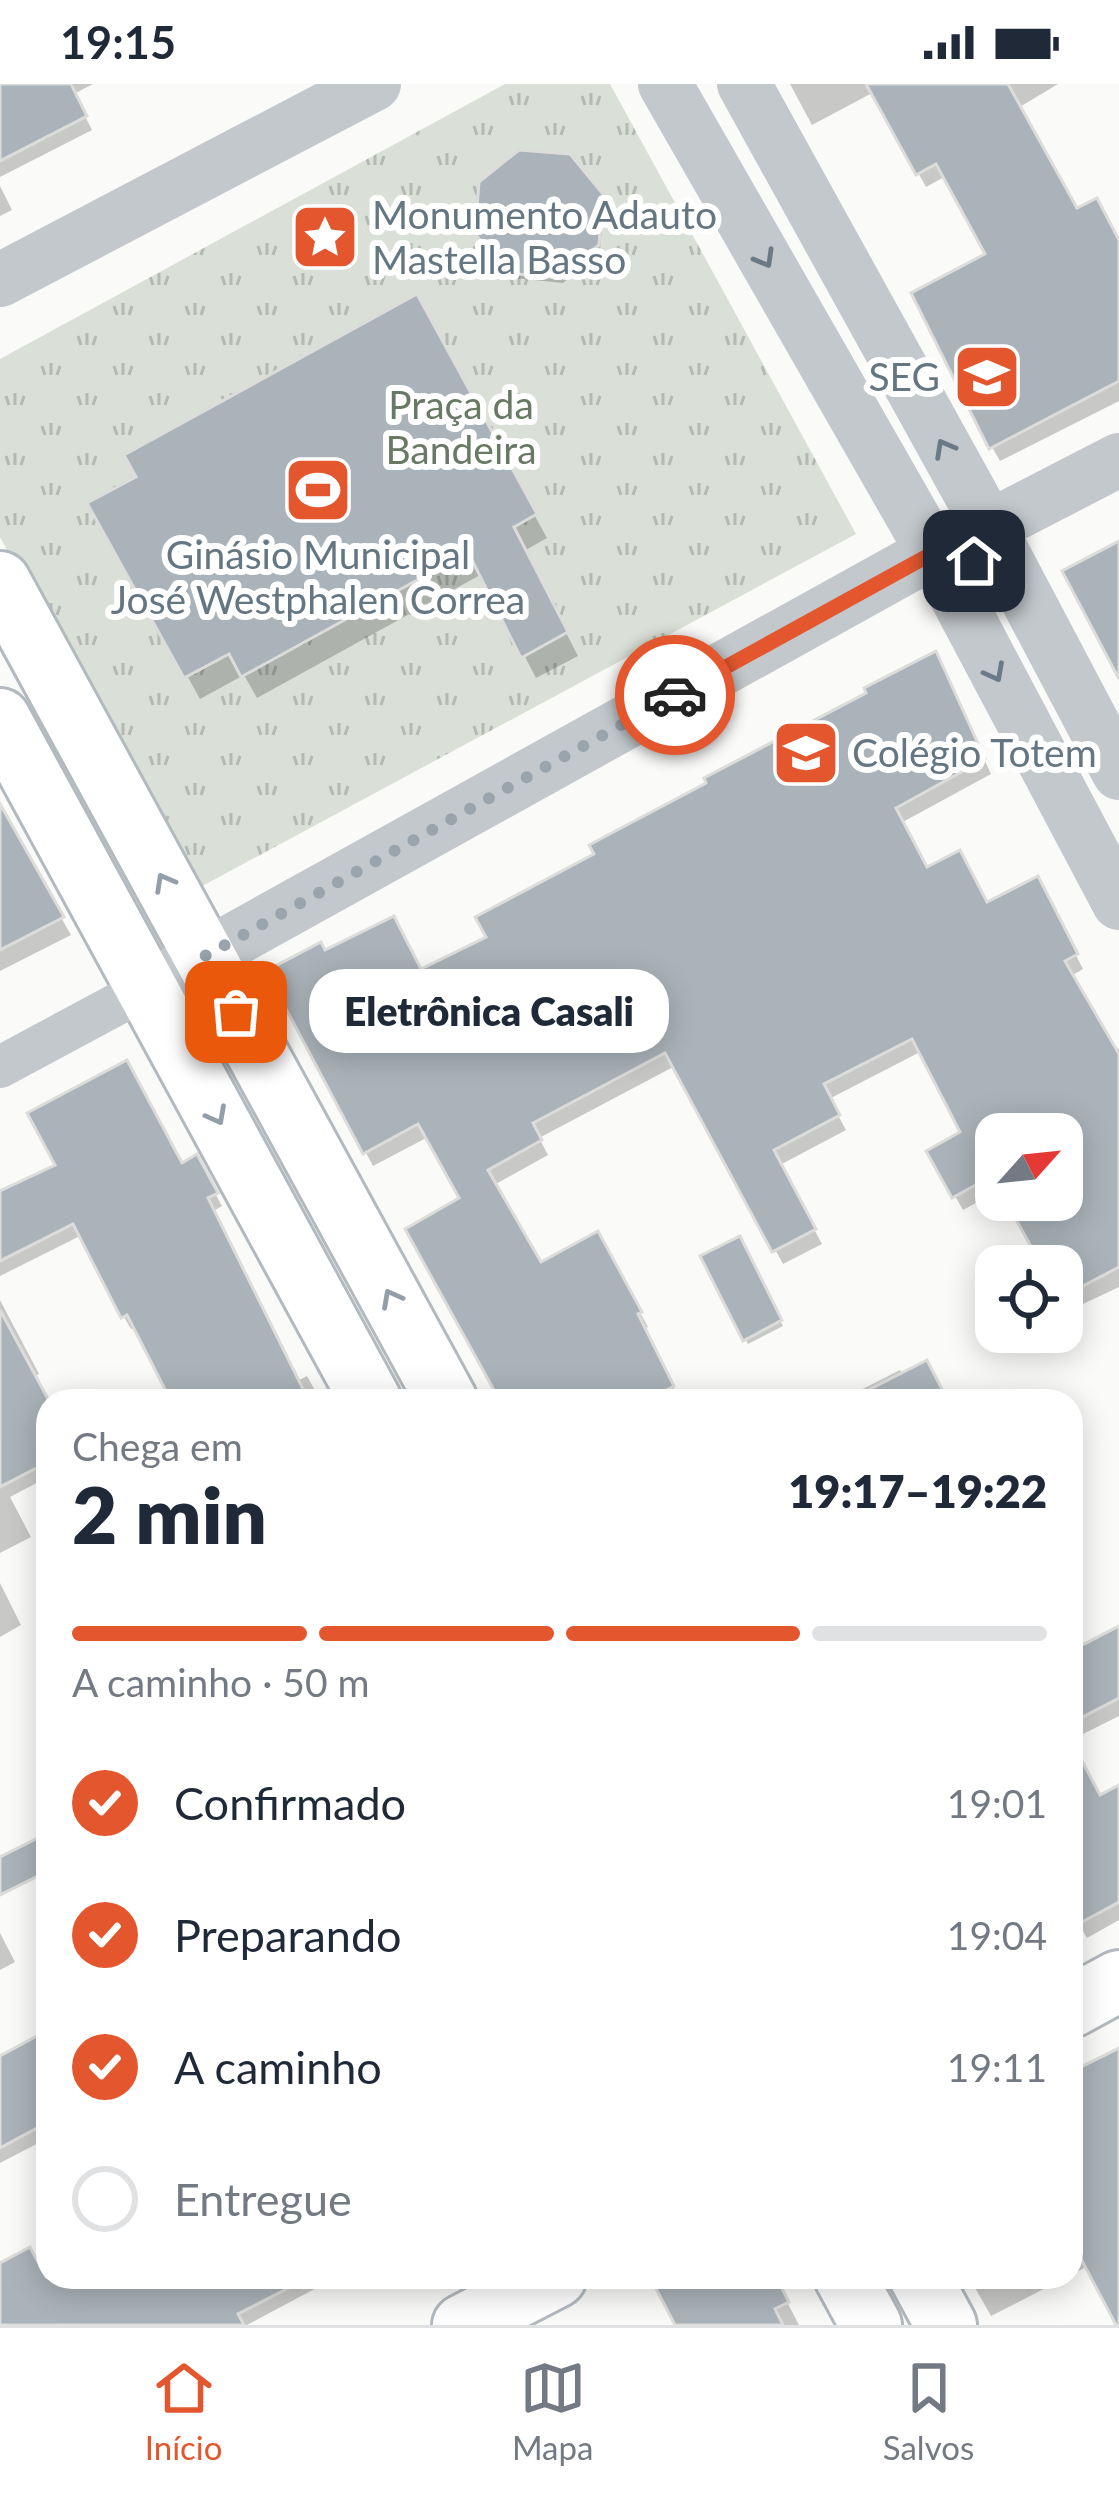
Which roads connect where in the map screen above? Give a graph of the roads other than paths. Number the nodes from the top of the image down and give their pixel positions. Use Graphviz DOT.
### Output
graph roads {
  1 [pos="374,84"];
  2 [pos="665,84"];
  3 [pos="744,84"];
  4 [pos="0,280"];
  5 [pos="1119,460"];
  6 [pos="989,527"];
  7 [pos="933,553"];
  8 [pos="0,583"];
  9 [pos="0,718"];
  10 [pos="1119,773"];
  11 [pos="1119,903"];
  12 [pos="205,956"];
  13 [pos="147,988"];
  14 [pos="0,1066"];
  15 [pos="364,1389"];
  16 [pos="440,1389"];
  17 [pos="1119,1981"];
  18 [pos="1083,2000"];
  19 [pos="533,2289"];
  20 [pos="852,2289"];
  21 [pos="926,2289"];
  22 [pos="463,2325"];
  23 [pos="871,2325"];
  24 [pos="946,2325"];
  1 -- 4 [label="street"];
  2 -- 7 [label="street, one-way"];
  6 -- 3 [label="street, one-way"];
  5 -- 6 [label="street"];
  6 -- 7 [label="street"];
  6 -- 10 [label="street"];
  7 -- 11 [label="street, one-way"];
  7 -- 12 [label="street"];
  12 -- 8 [label="main road, one-way"];
  9 -- 13 [label="main road"];
  12 -- 13 [label="street"];
  16 -- 12 [label="main road, one-way"];
  13 -- 14 [label="street"];
  13 -- 15 [label="main road, one-way"];
  17 -- 18 [label="main road"];
  19 -- 22 [label="main road"];
  20 -- 23 [label="main road"];
  21 -- 24 [label="main road"];
}
